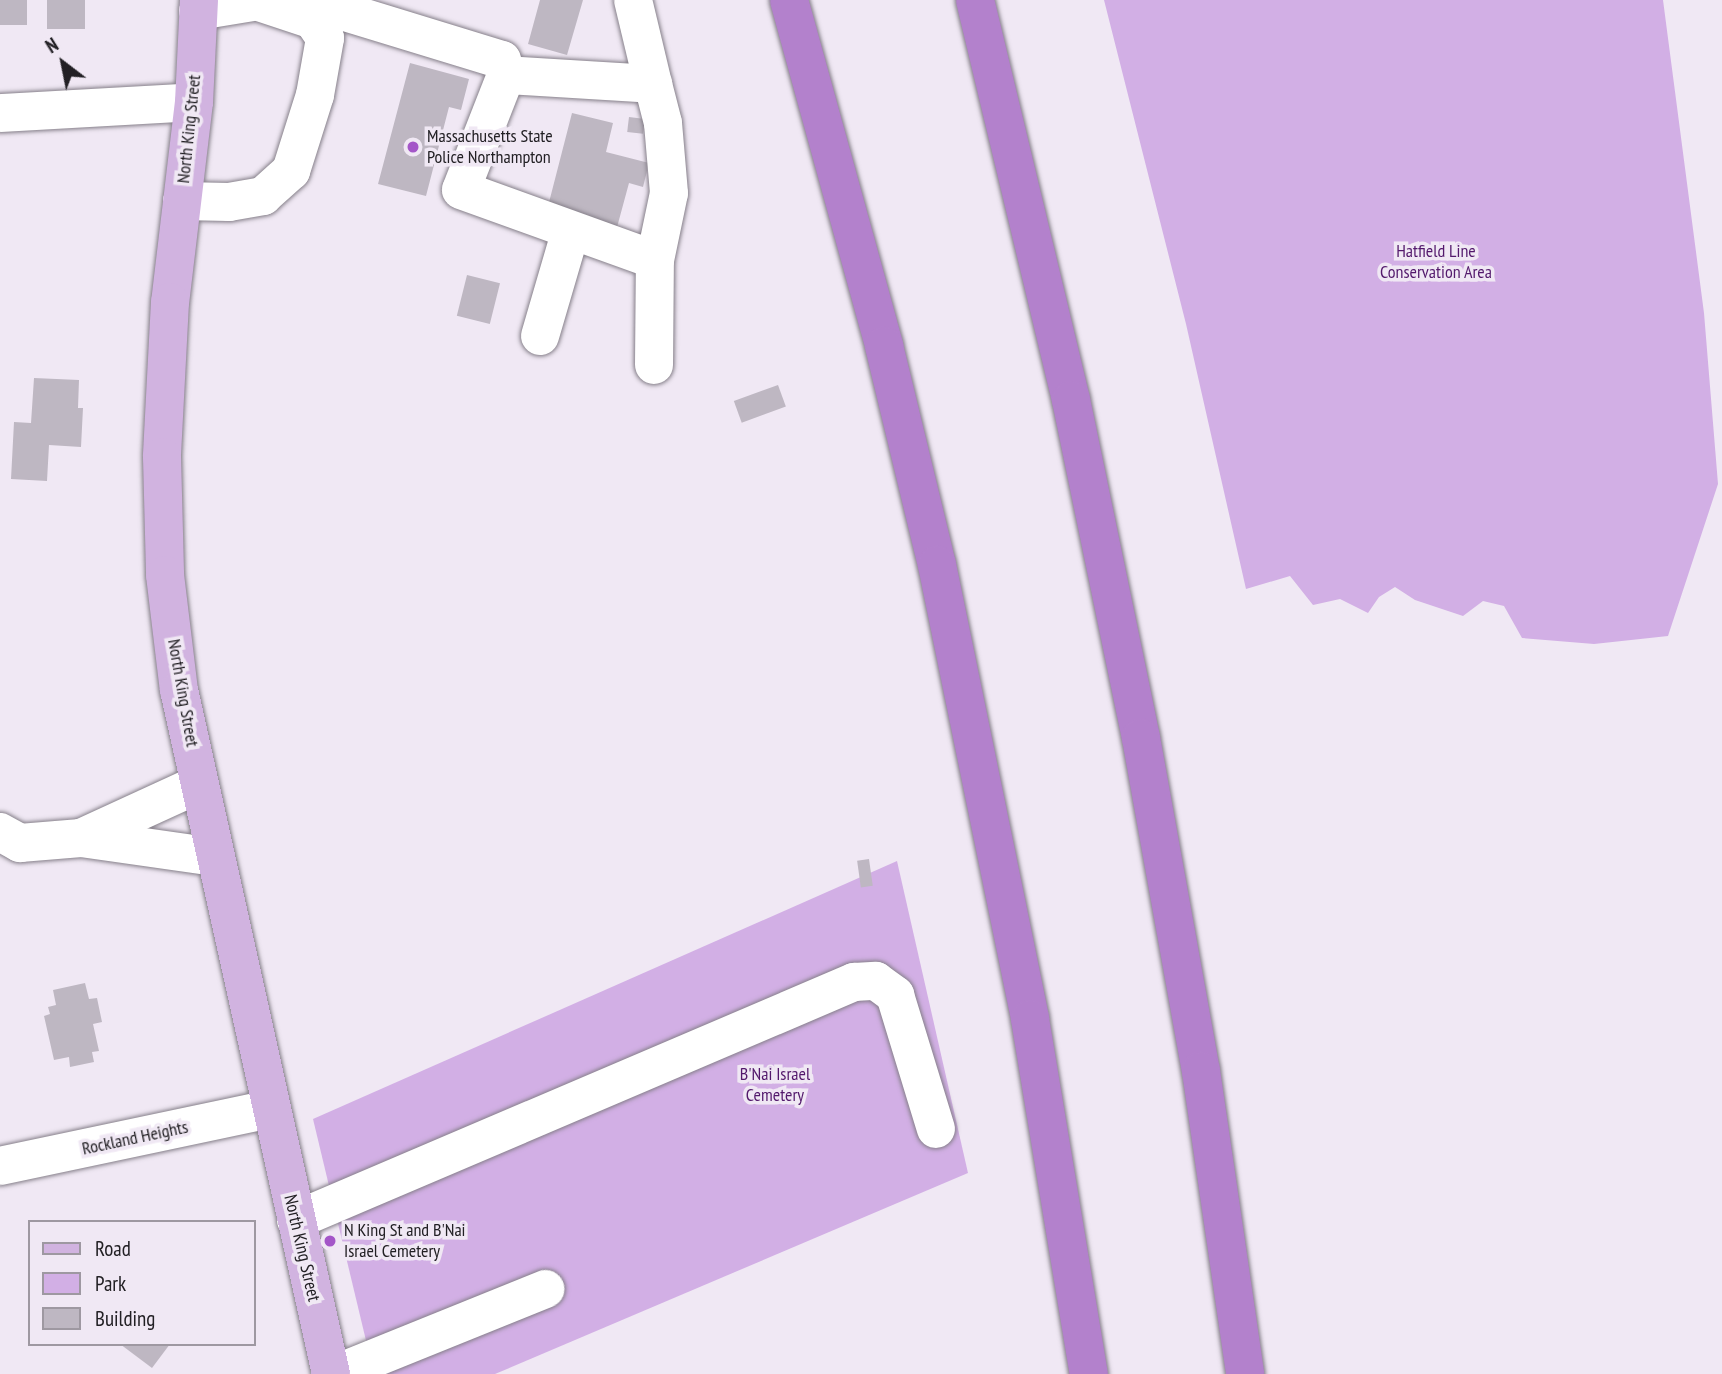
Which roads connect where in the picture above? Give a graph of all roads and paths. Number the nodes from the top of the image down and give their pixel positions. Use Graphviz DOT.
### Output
graph roads {
  1 [pos="633,0"];
  2 [pos="789,0"];
  3 [pos="975,0"];
  4 [pos="264,1"];
  5 [pos="199,6"];
  6 [pos="313,20"];
  7 [pos="506,75"];
  8 [pos="653,84"];
  9 [pos="194,102"];
  10 [pos="0,113"];
  11 [pos="182,201"];
  12 [pos="571,230"];
  13 [pos="654,260"];
  14 [pos="540,336"];
  15 [pos="654,365"];
  16 [pos="199,784"];
  17 [pos="0,832"];
  18 [pos="81,838"];
  19 [pos="215,857"];
  20 [pos="271,1109"];
  21 [pos="936,1129"];
  22 [pos="0,1167"];
  23 [pos="296,1220"];
  24 [pos="545,1289"];
  25 [pos="333,1374"];
  26 [pos="1088,1374"];
  27 [pos="1245,1374"];
  1 -- 8 [label="street"];
  2 -- 26 [label="highway"];
  3 -- 27 [label="highway"];
  4 -- 5 [label="street"];
  4 -- 6 [label="street"];
  5 -- 9 [label="main road, North King Street"];
  6 -- 7 [label="street"];
  6 -- 11 [label="street"];
  7 -- 8 [label="street"];
  7 -- 12 [label="street"];
  8 -- 13 [label="street"];
  9 -- 10 [label="street"];
  9 -- 11 [label="main road, North King Street"];
  11 -- 16 [label="main road, North King Street"];
  12 -- 13 [label="street"];
  12 -- 14 [label="street"];
  13 -- 15 [label="street"];
  16 -- 18 [label="street"];
  16 -- 19 [label="main road, North King Street"];
  17 -- 18 [label="street"];
  18 -- 19 [label="street"];
  19 -- 20 [label="main road, North King Street"];
  20 -- 22 [label="street, Rockland Heights"];
  20 -- 23 [label="main road, North King Street"];
  21 -- 23 [label="street"];
  23 -- 25 [label="main road, North King Street"];
  24 -- 25 [label="street"];
}
